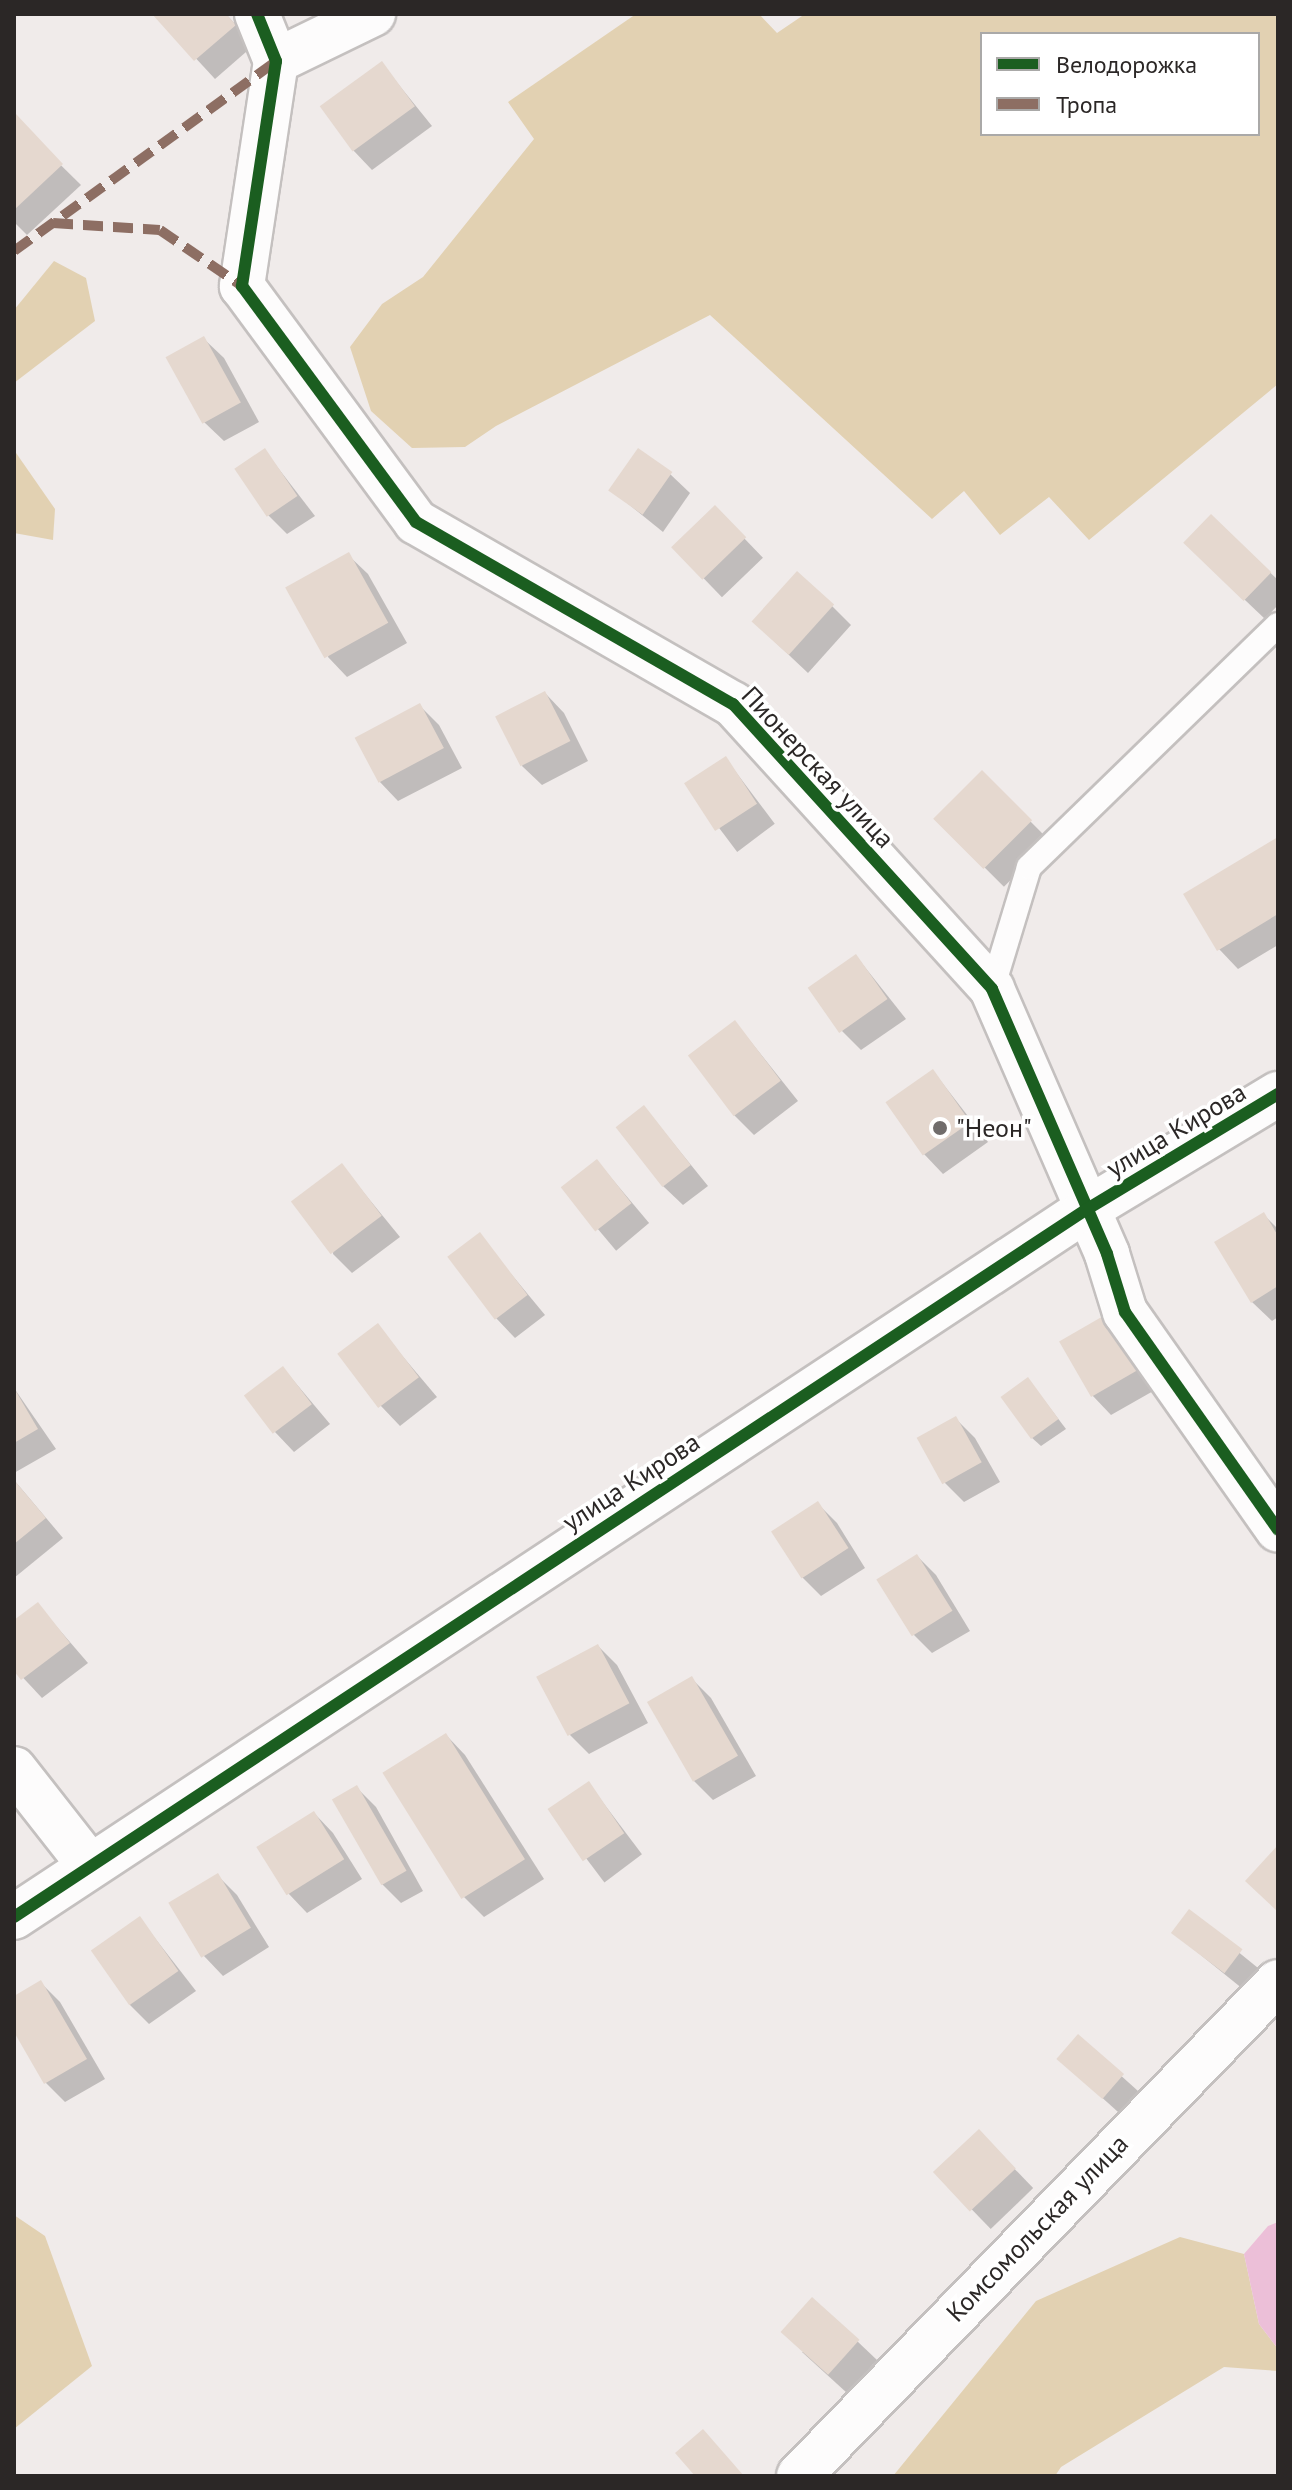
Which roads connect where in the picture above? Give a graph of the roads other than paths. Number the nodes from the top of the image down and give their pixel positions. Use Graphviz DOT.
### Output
graph roads {
  1 [pos="257,14"];
  2 [pos="373,14"];
  3 [pos="276,61"];
  4 [pos="1278,625"];
  5 [pos="992,989"];
  6 [pos="1278,1094"];
  7 [pos="1084,1211"];
  8 [pos="1278,1530"];
  9 [pos="14,1769"];
  10 [pos="90,1866"];
  11 [pos="14,1917"];
  12 [pos="1278,1982"];
  13 [pos="799,2476"];
  1 -- 3 [label="street"];
  2 -- 3 [label="street"];
  3 -- 5 [label="street, Пионерская улица"];
  4 -- 5 [label="lane"];
  5 -- 7 [label="street, Пионерская улица"];
  6 -- 7 [label="street, улица Кирова"];
  7 -- 8 [label="street, Пионерская улица"];
  7 -- 10 [label="street, улица Кирова"];
  9 -- 10 [label="street"];
  10 -- 11 [label="street, улица Кирова"];
  12 -- 13 [label="street, Комсомольская улица"];
}
